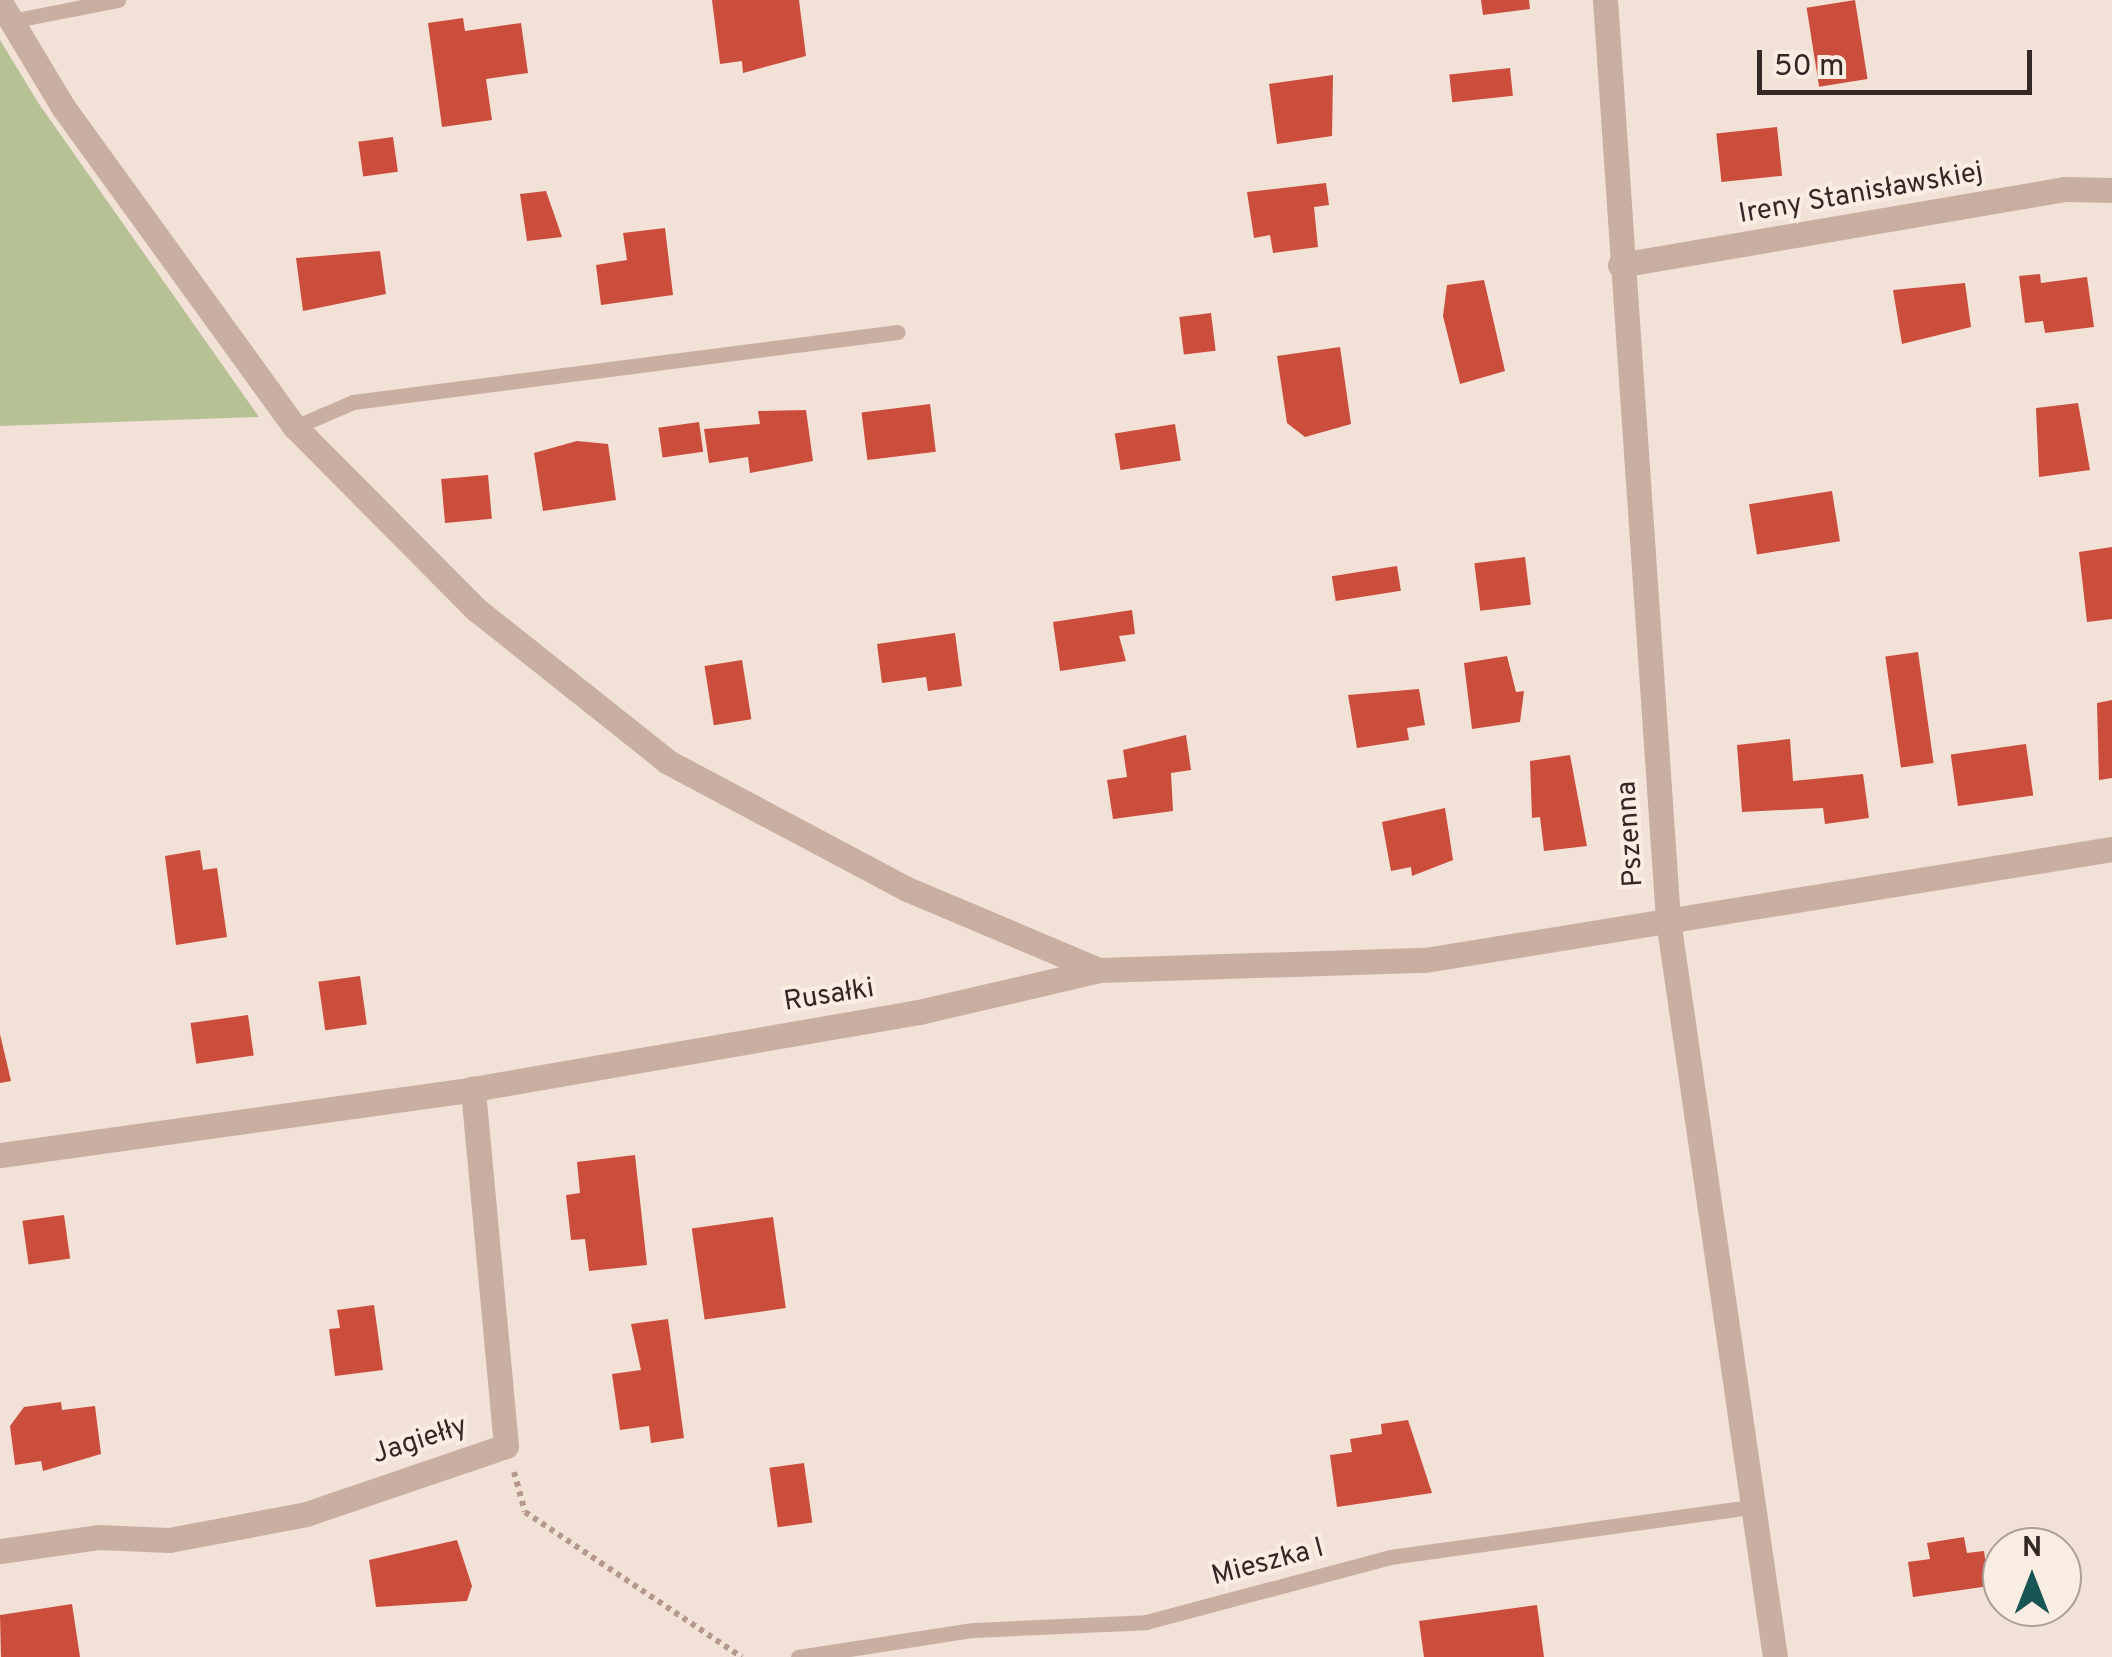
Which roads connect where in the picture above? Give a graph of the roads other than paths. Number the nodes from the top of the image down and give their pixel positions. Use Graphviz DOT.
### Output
graph roads {
  1 [pos="118,0"];
  2 [pos="1606,0"];
  3 [pos="6,12"];
  4 [pos="2112,190"];
  5 [pos="1620,264"];
  6 [pos="898,332"];
  7 [pos="295,427"];
  8 [pos="2112,849"];
  9 [pos="1668,920"];
  10 [pos="1099,970"];
  11 [pos="473,1089"];
  12 [pos="0,1156"];
  13 [pos="1752,1507"];
  14 [pos="0,1551"];
  15 [pos="798,1657"];
  16 [pos="1775,1657"];
  1 -- 3 [label="lane"];
  2 -- 5 [label="street, Pszenna"];
  3 -- 7 [label="street"];
  4 -- 5 [label="street, Ireny Stanisławskiej"];
  5 -- 9 [label="street, Pszenna"];
  6 -- 7 [label="lane"];
  7 -- 10 [label="street"];
  8 -- 9 [label="street, Rusałki"];
  9 -- 10 [label="street, Rusałki"];
  9 -- 13 [label="street, Pszenna"];
  10 -- 11 [label="street, Rusałki"];
  11 -- 12 [label="street, Rusałki"];
  11 -- 14 [label="street, Jagiełły"];
  13 -- 15 [label="lane, Mieszka I"];
  13 -- 16 [label="street, Pszenna"];
}
